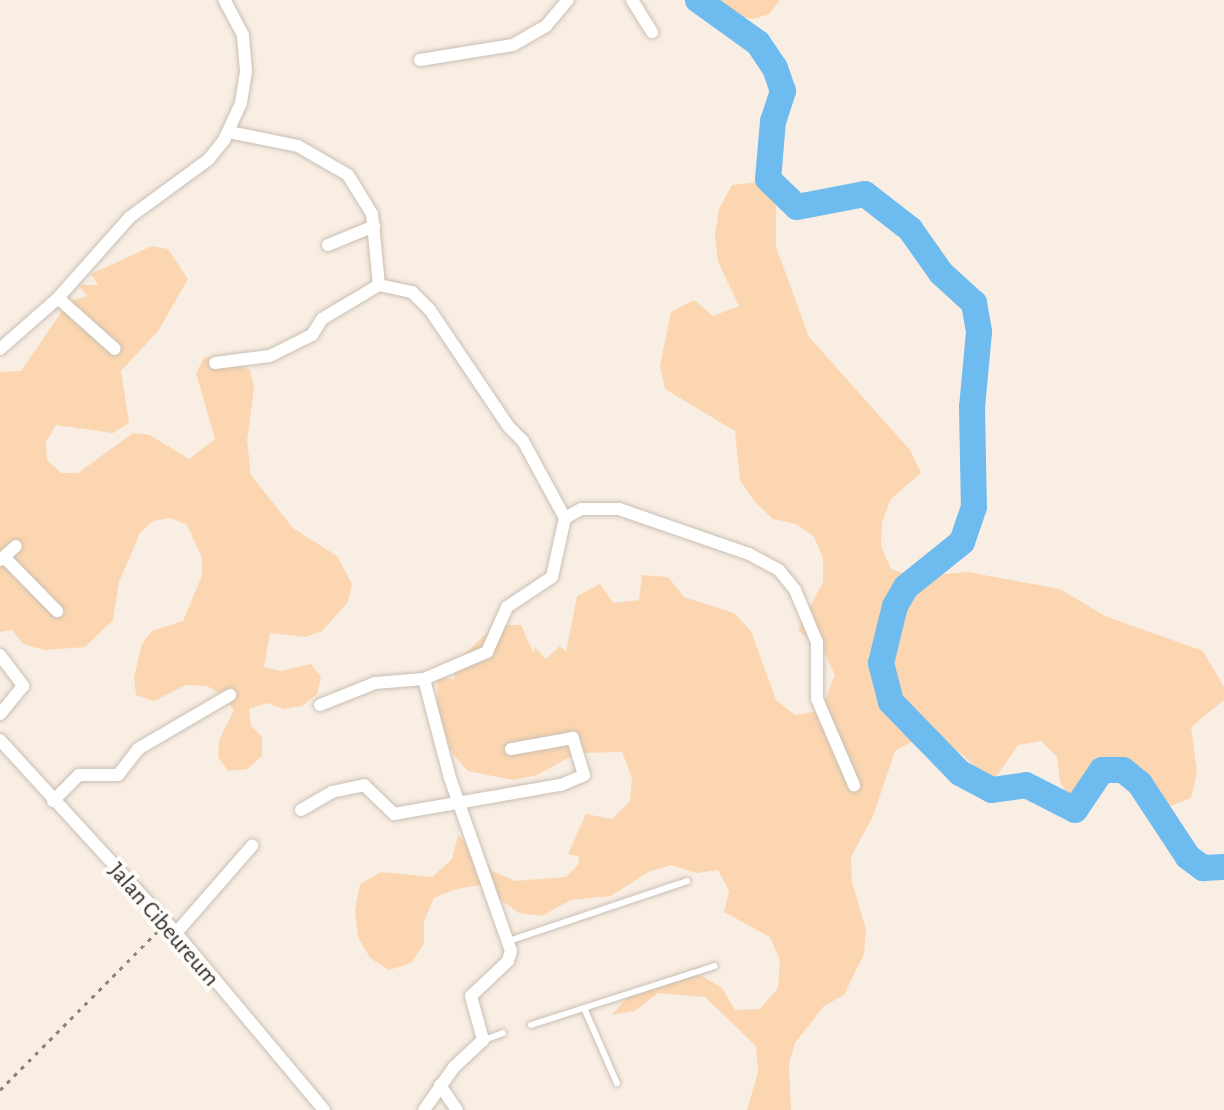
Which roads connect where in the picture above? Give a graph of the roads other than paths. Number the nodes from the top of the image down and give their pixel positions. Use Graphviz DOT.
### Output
graph roads {
  1 [pos="224,0"];
  2 [pos="568,0"];
  3 [pos="632,0"];
  4 [pos="652,32"];
  5 [pos="420,60"];
  6 [pos="229,132"];
  7 [pos="374,226"];
  8 [pos="328,245"];
  9 [pos="379,285"];
  10 [pos="58,298"];
  11 [pos="0,349"];
  12 [pos="115,349"];
  13 [pos="215,363"];
  14 [pos="565,518"];
  15 [pos="16,546"];
  16 [pos="2,558"];
  17 [pos="57,611"];
  18 [pos="0,655"];
  19 [pos="424,679"];
  20 [pos="230,695"];
  21 [pos="320,705"];
  22 [pos="0,714"];
  23 [pos="0,740"];
  24 [pos="511,749"];
  25 [pos="854,785"];
  26 [pos="458,799"];
  27 [pos="53,801"];
  28 [pos="301,810"];
  29 [pos="252,846"];
  30 [pos="687,881"];
  31 [pos="176,933"];
  32 [pos="507,941"];
  33 [pos="715,966"];
  34 [pos="584,1008"];
  35 [pos="531,1025"];
  36 [pos="503,1033"];
  37 [pos="483,1040"];
  38 [pos="617,1083"];
  39 [pos="440,1085"];
  40 [pos="324,1110"];
  41 [pos="424,1110"];
  42 [pos="457,1110"];
  1 -- 6 [label="street"];
  2 -- 5 [label="street"];
  3 -- 4 [label="street"];
  6 -- 7 [label="street"];
  6 -- 10 [label="street"];
  7 -- 8 [label="street"];
  7 -- 9 [label="street"];
  9 -- 13 [label="street"];
  9 -- 14 [label="street"];
  10 -- 11 [label="street"];
  10 -- 12 [label="street"];
  14 -- 19 [label="street"];
  14 -- 25 [label="street"];
  15 -- 16 [label="street"];
  16 -- 17 [label="street"];
  18 -- 22 [label="street"];
  19 -- 21 [label="street"];
  19 -- 26 [label="street"];
  20 -- 27 [label="street"];
  23 -- 27 [label="street, Jalan Cibeureum"];
  24 -- 26 [label="street"];
  26 -- 28 [label="street"];
  26 -- 32 [label="street"];
  27 -- 31 [label="street, Jalan Cibeureum"];
  29 -- 31 [label="street"];
  30 -- 32 [label="lane"];
  31 -- 40 [label="street, Jalan Cibeureum"];
  32 -- 37 [label="street"];
  33 -- 34 [label="lane"];
  34 -- 35 [label="lane"];
  34 -- 38 [label="lane"];
  36 -- 37 [label="lane"];
  37 -- 39 [label="street"];
  39 -- 41 [label="street"];
  39 -- 42 [label="street"];
}
